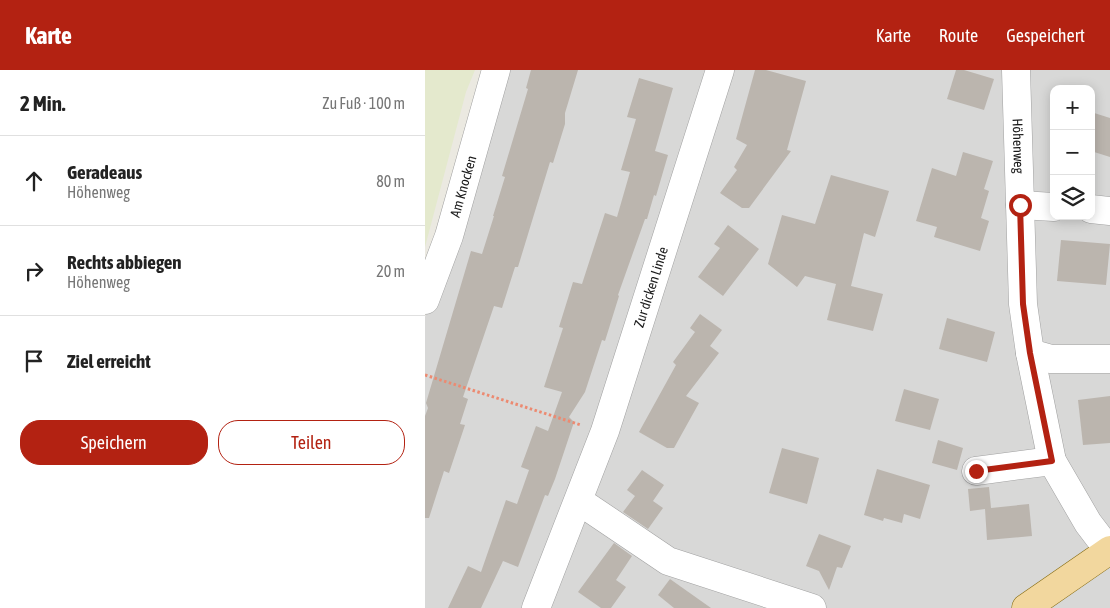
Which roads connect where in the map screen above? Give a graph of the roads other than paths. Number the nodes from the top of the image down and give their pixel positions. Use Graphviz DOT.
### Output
graph roads {
  1 [pos="496,70"];
  2 [pos="721,70"];
  3 [pos="1016,70"];
  4 [pos="1020,205"];
  5 [pos="1050,207"];
  6 [pos="1095,209"];
  7 [pos="1110,211"];
  8 [pos="425,300"];
  9 [pos="1030,353"];
  10 [pos="1110,359"];
  11 [pos="1052,461"];
  12 [pos="976,471"];
  13 [pos="579,502"];
  14 [pos="1110,551"];
  15 [pos="536,608"];
  16 [pos="812,608"];
  17 [pos="1026,608"];
  1 -- 8 [label="street, Am Knocken"];
  2 -- 13 [label="street, Zur dicken Linde"];
  3 -- 4 [label="street, Höhenweg"];
  4 -- 5 [label="street"];
  4 -- 9 [label="street, Höhenweg"];
  6 -- 7 [label="street"];
  9 -- 10 [label="street"];
  9 -- 11 [label="street, Höhenweg"];
  11 -- 12 [label="street"];
  11 -- 14 [label="street, Höhenweg"];
  13 -- 15 [label="street, Zur dicken Linde"];
  13 -- 16 [label="street"];
  14 -- 17 [label="main road"];
}
